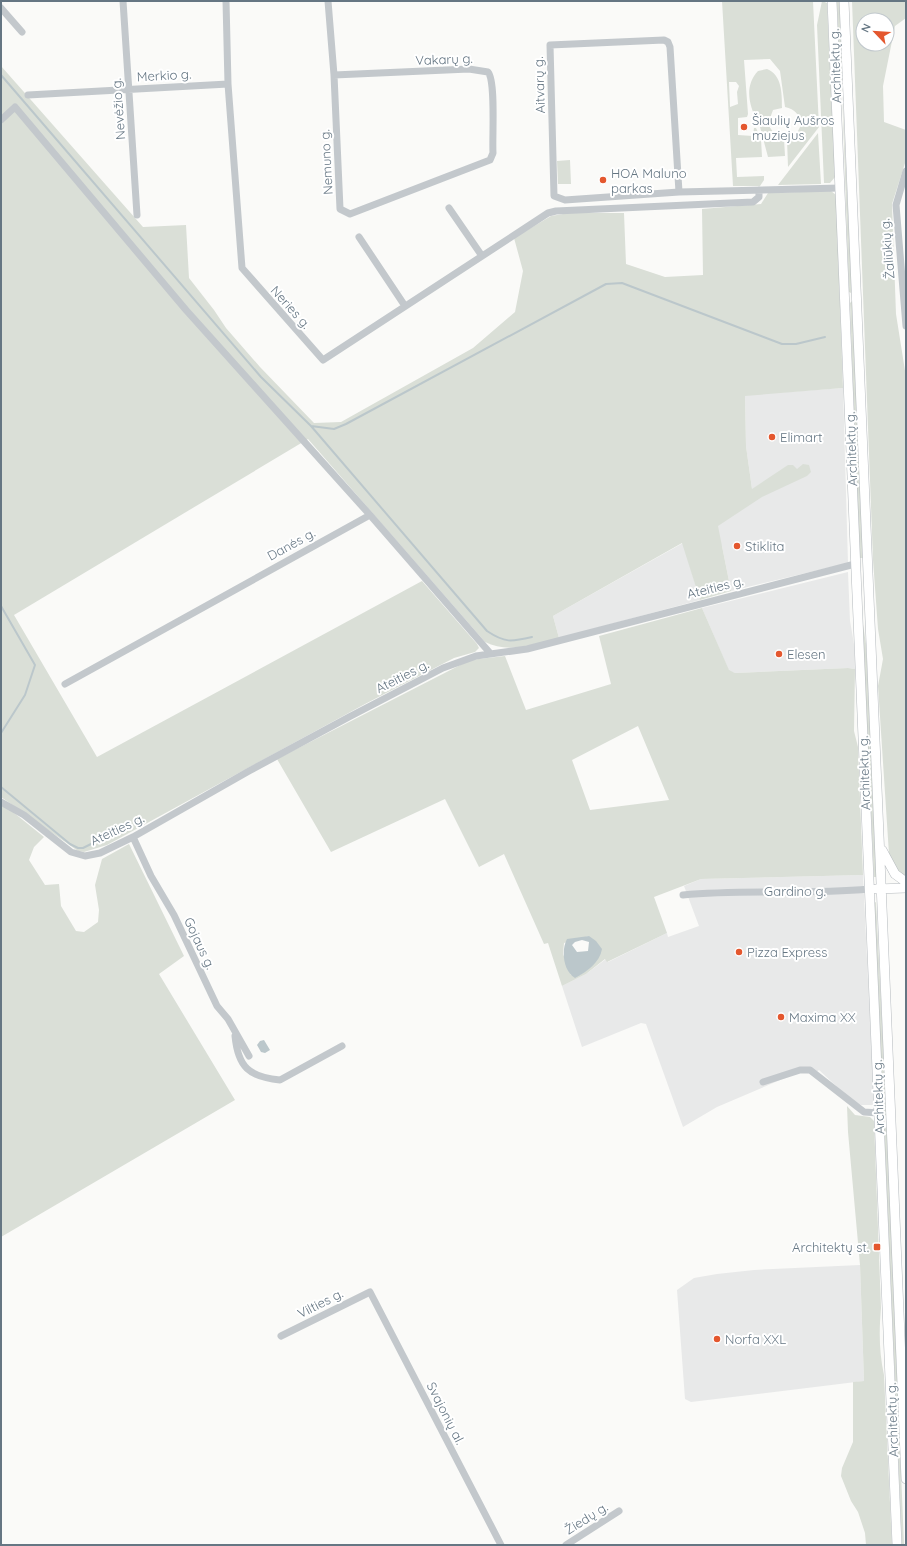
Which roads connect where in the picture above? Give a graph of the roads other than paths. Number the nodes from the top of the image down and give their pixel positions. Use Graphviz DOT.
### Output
graph roads {
  1 [pos="123,1"];
  2 [pos="226,1"];
  3 [pos="328,1"];
  4 [pos="832,1"];
  5 [pos="844,1"];
  6 [pos="1,8"];
  7 [pos="22,32"];
  8 [pos="334,76"];
  9 [pos="228,84"];
  10 [pos="836,84"];
  11 [pos="848,84"];
  12 [pos="129,89"];
  13 [pos="28,95"];
  14 [pos="1,120"];
  15 [pos="490,160"];
  16 [pos="906,172"];
  17 [pos="840,188"];
  18 [pos="759,190"];
  19 [pos="679,192"];
  20 [pos="449,208"];
  21 [pos="137,215"];
  22 [pos="359,237"];
  23 [pos="482,256"];
  24 [pos="845,296"];
  25 [pos="856,296"];
  26 [pos="405,306"];
  27 [pos="906,326"];
  28 [pos="370,515"];
  29 [pos="868,562"];
  30 [pos="855,564"];
  31 [pos="490,653"];
  32 [pos="64,684"];
  33 [pos="1,802"];
  34 [pos="133,837"];
  35 [pos="880,847"];
  36 [pos="906,882"];
  37 [pos="906,888"];
  38 [pos="869,889"];
  39 [pos="882,889"];
  40 [pos="683,895"];
  41 [pos="235,1032"];
  42 [pos="342,1046"];
  43 [pos="249,1056"];
  44 [pos="763,1082"];
  45 [pos="879,1112"];
  46 [pos="892,1122"];
  47 [pos="879,1123"];
  48 [pos="370,1292"];
  49 [pos="280,1336"];
  50 [pos="906,1479"];
  51 [pos="620,1511"];
  52 [pos="500,1545"];
  53 [pos="566,1545"];
  54 [pos="897,1545"];
  1 -- 12 [label="street, Nevėžio g."];
  2 -- 9 [label="street, Neries g."];
  3 -- 8 [label="street, Nemuno g."];
  4 -- 10 [label="main road, Architektų g."];
  5 -- 11 [label="main road, Architektų g."];
  6 -- 7 [label="street"];
  8 -- 15 [label="street, Vakarų g."];
  8 -- 15 [label="street, Nemuno g."];
  9 -- 12 [label="street, Merkio g."];
  9 -- 26 [label="street, Neries g."];
  10 -- 11 [label="main road"];
  10 -- 17 [label="main road, Architektų g."];
  11 -- 25 [label="main road, Architektų g."];
  12 -- 13 [label="street, Merkio g."];
  12 -- 21 [label="street, Nevėžio g."];
  14 -- 28 [label="street"];
  16 -- 27 [label="street, Žaliūkių g."];
  17 -- 18 [label="street, Aitvarų g."];
  17 -- 24 [label="main road, Architektų g."];
  18 -- 19 [label="street, Aitvarų g."];
  18 -- 23 [label="street, Neries g."];
  19 -- 19 [label="street, Aitvarų g."];
  20 -- 23 [label="street"];
  22 -- 26 [label="street"];
  23 -- 26 [label="street, Neries g."];
  24 -- 25 [label="main road"];
  24 -- 30 [label="main road, Architektų g."];
  25 -- 29 [label="main road, Architektų g."];
  28 -- 31 [label="street"];
  28 -- 32 [label="street, Danės g."];
  29 -- 30 [label="main road"];
  29 -- 35 [label="main road, Architektų g."];
  30 -- 31 [label="street, Ateities g."];
  30 -- 38 [label="main road, Architektų g."];
  31 -- 34 [label="street, Ateities g."];
  33 -- 34 [label="street, Ateities g."];
  34 -- 41 [label="street, Gojaus g."];
  35 -- 36 [label="main road"];
  35 -- 39 [label="main road, Architektų g."];
  37 -- 39 [label="main road, Gardino g."];
  38 -- 39 [label="main road, Gardino g."];
  38 -- 40 [label="street, Gardino g."];
  38 -- 45 [label="main road, Architektų g."];
  39 -- 46 [label="main road, Architektų g."];
  41 -- 42 [label="street"];
  41 -- 43 [label="street, Gojaus g."];
  44 -- 45 [label="street"];
  45 -- 47 [label="main road, Architektų g."];
  46 -- 47 [label="main road"];
  46 -- 50 [label="main road, Architektų g."];
  47 -- 54 [label="main road, Architektų g."];
  48 -- 49 [label="street, Vilties g."];
  48 -- 52 [label="street, Svajonių al."];
  51 -- 53 [label="street, Žiedų g."];
}
